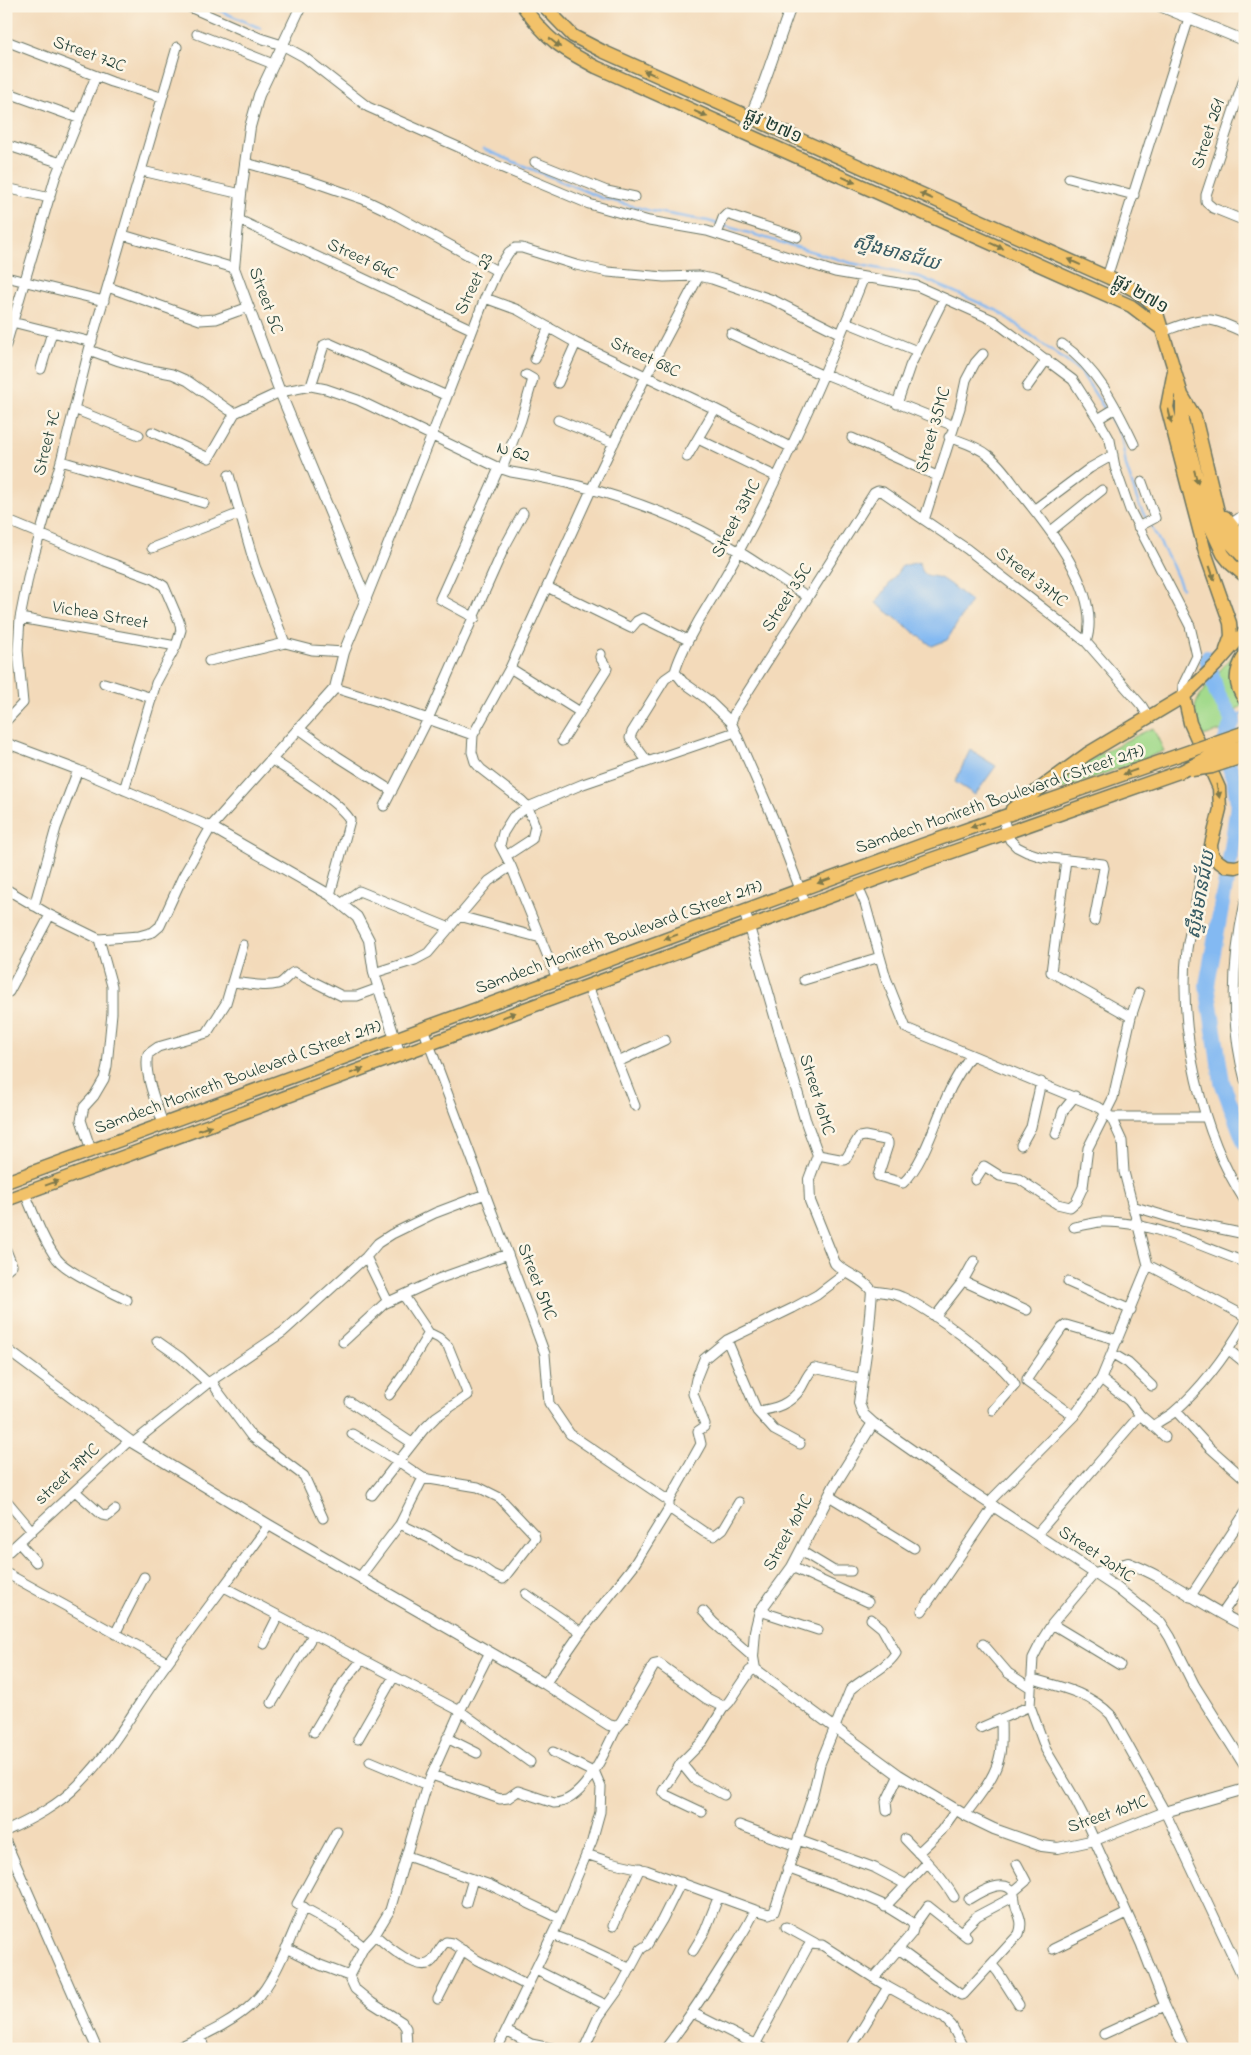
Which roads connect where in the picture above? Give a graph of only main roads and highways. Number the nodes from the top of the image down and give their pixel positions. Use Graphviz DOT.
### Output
graph roads {
  1 [pos="523,6"];
  2 [pos="544,6"];
  3 [pos="1164,331"];
  4 [pos="1174,368"];
  5 [pos="1182,395"];
  6 [pos="1216,502"];
  7 [pos="1245,543"];
  8 [pos="1245,559"];
  9 [pos="1245,576"];
  10 [pos="1245,632"];
  11 [pos="1245,655"];
  12 [pos="1221,659"];
  13 [pos="1184,696"];
  14 [pos="1245,700"];
  15 [pos="1245,732"];
  16 [pos="1245,745"];
  17 [pos="1245,756"];
  18 [pos="1182,771"];
  19 [pos="1002,816"];
  20 [pos="1244,866"];
  21 [pos="6,1182"];
  22 [pos="6,1200"];
  1 -- 3 [label="main road, ផ្លូវ ២៧១, one-way"];
  3 -- 2 [label="main road, ផ្លូវ ២៧១, one-way"];
  3 -- 4 [label="main road"];
  4 -- 5 [label="main road"];
  4 -- 12 [label="main road, one-way"];
  5 -- 6 [label="main road"];
  5 -- 9 [label="main road, one-way"];
  6 -- 7 [label="main road"];
  6 -- 8 [label="main road"];
  10 -- 12 [label="main road"];
  11 -- 14 [label="main road"];
  12 -- 13 [label="main road"];
  13 -- 19 [label="main road"];
  13 -- 20 [label="main road, one-way"];
  15 -- 19 [label="main road, Samdech Monireth Boulevard (Street 217), one-way, bridge"];
  16 -- 18 [label="main road, bridge"];
  17 -- 18 [label="main road, Samdech Monireth Boulevard (Street 217), bridge"];
  22 -- 18 [label="main road, Samdech Monireth Boulevard (Street 217), one-way"];
  19 -- 21 [label="main road, Samdech Monireth Boulevard (Street 217), one-way"];
}
